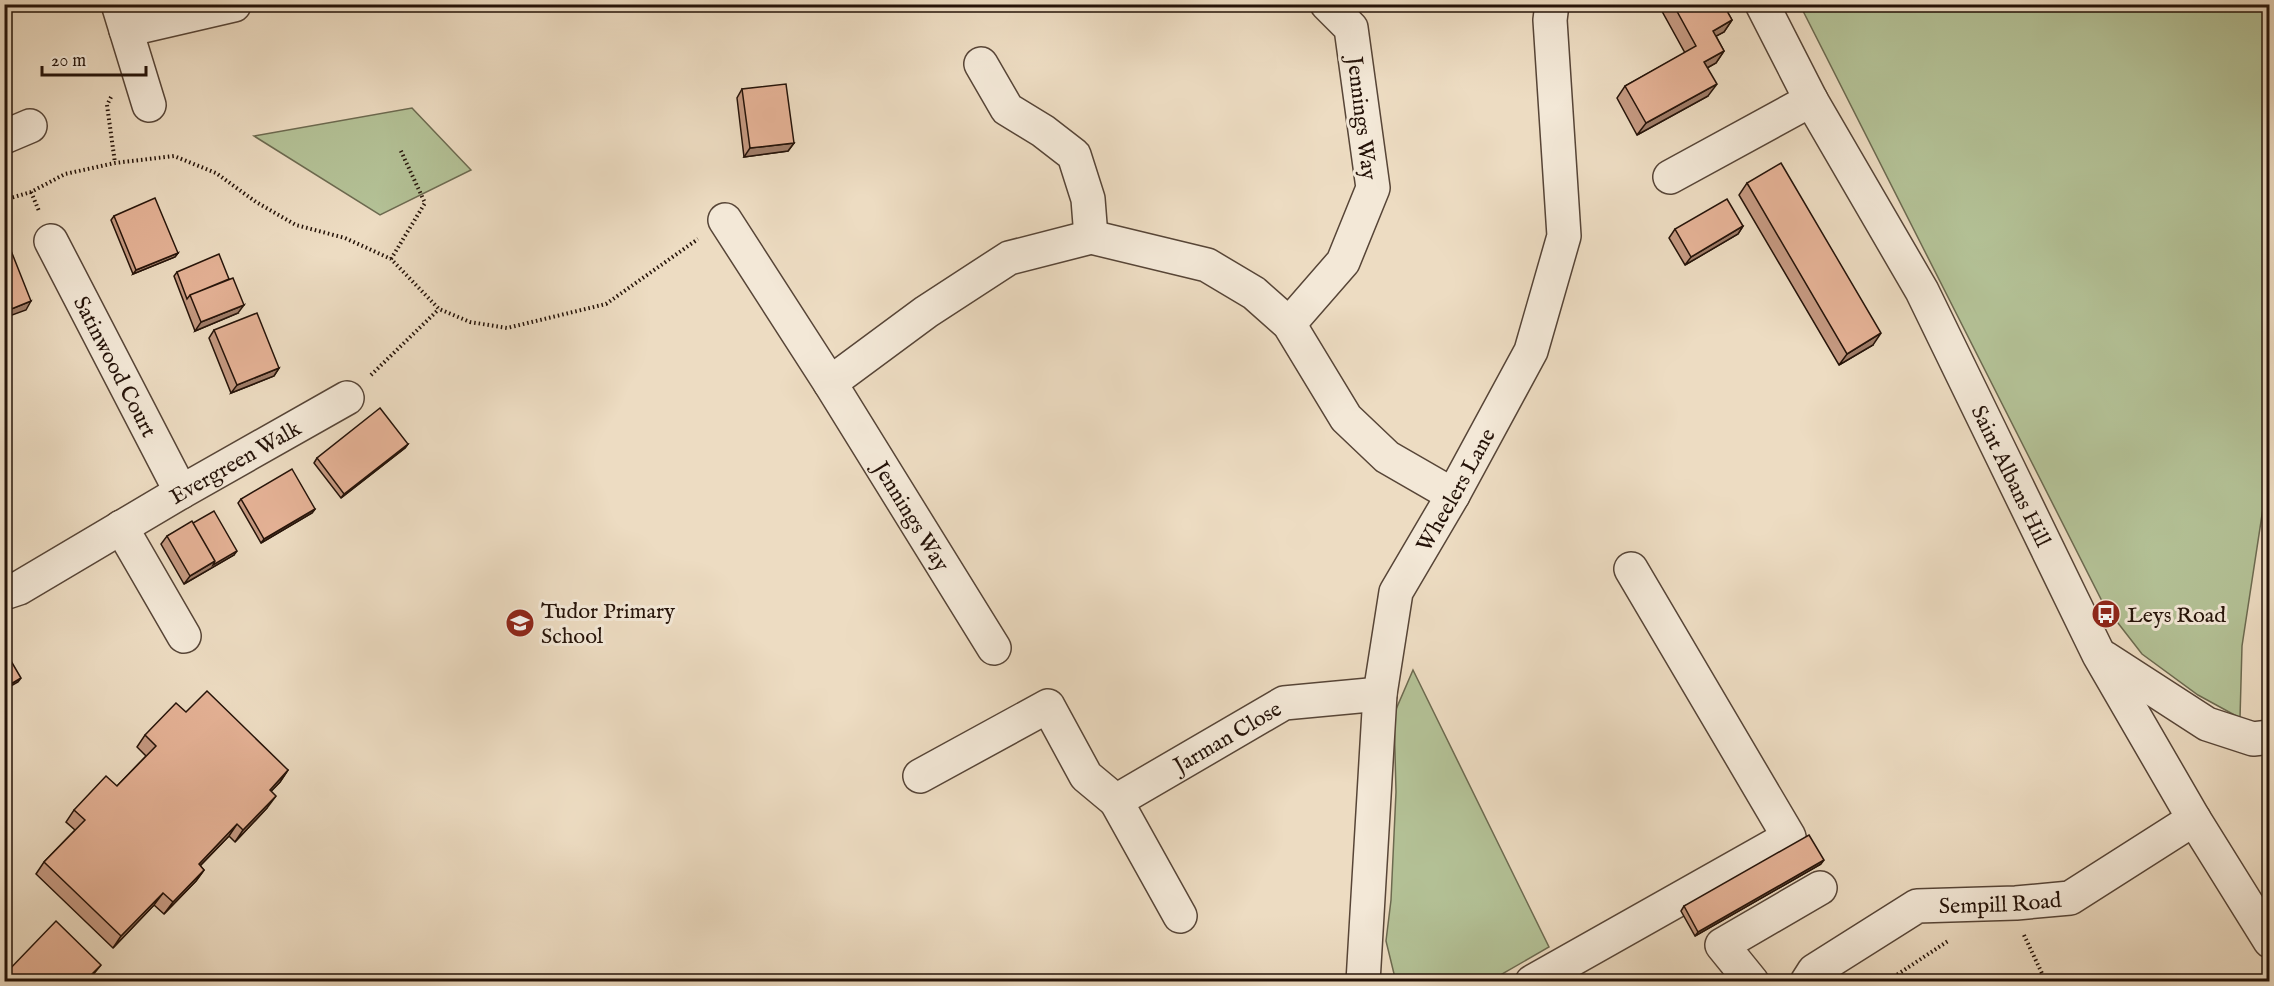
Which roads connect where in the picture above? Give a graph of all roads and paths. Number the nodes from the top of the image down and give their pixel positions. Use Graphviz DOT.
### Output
graph roads {
  1 [pos="1327,4"];
  2 [pos="1552,4"];
  3 [pos="1762,4"];
  4 [pos="234,5"];
  5 [pos="122,17"];
  6 [pos="981,64"];
  7 [pos="1810,100"];
  8 [pos="149,105"];
  9 [pos="400,149"];
  10 [pos="1670,177"];
  11 [pos="4,200"];
  12 [pos="725,220"];
  13 [pos="1091,237"];
  14 [pos="51,241"];
  15 [pos="391,259"];
  16 [pos="439,309"];
  17 [pos="1289,324"];
  18 [pos="830,383"];
  19 [pos="347,398"];
  20 [pos="181,492"];
  21 [pos="1453,495"];
  22 [pos="121,527"];
  23 [pos="1631,569"];
  24 [pos="4,593"];
  25 [pos="184,636"];
  26 [pos="994,648"];
  27 [pos="2099,655"];
  28 [pos="1380,694"];
  29 [pos="2270,737"];
  30 [pos="920,776"];
  31 [pos="1116,801"];
  32 [pos="2194,819"];
  33 [pos="1820,888"];
  34 [pos="2016,903"];
  35 [pos="1180,916"];
  36 [pos="1949,940"];
  37 [pos="2270,941"];
  38 [pos="1363,981"];
  39 [pos="1532,981"];
  40 [pos="1752,981"];
  41 [pos="1807,981"];
  42 [pos="1886,981"];
  43 [pos="2046,981"];
  1 -- 17 [label="street, Jennings Way"];
  2 -- 21 [label="street, Wheelers Lane"];
  3 -- 7 [label="street, Saint Albans Hill"];
  4 -- 5 [label="street"];
  5 -- 8 [label="street"];
  6 -- 13 [label="street"];
  7 -- 10 [label="street"];
  7 -- 27 [label="street, Saint Albans Hill"];
  9 -- 15 [label="path"];
  11 -- 15 [label="path"];
  12 -- 16 [label="path"];
  12 -- 18 [label="street, Jennings Way"];
  13 -- 17 [label="street"];
  13 -- 18 [label="street"];
  14 -- 20 [label="street, Satinwood Court"];
  15 -- 16 [label="path"];
  16 -- 19 [label="path"];
  17 -- 21 [label="street"];
  18 -- 26 [label="street, Jennings Way"];
  19 -- 20 [label="street, Evergreen Walk"];
  20 -- 22 [label="street, Evergreen Walk"];
  21 -- 28 [label="street, Wheelers Lane"];
  22 -- 24 [label="street, Evergreen Walk"];
  22 -- 25 [label="street"];
  23 -- 39 [label="street"];
  27 -- 29 [label="street"];
  27 -- 32 [label="street, Saint Albans Hill"];
  28 -- 31 [label="street, Jarman Close"];
  28 -- 38 [label="street, Wheelers Lane"];
  30 -- 31 [label="street"];
  31 -- 35 [label="street"];
  32 -- 34 [label="street, Sempill Road"];
  32 -- 37 [label="street, Saint Albans Hill"];
  33 -- 40 [label="street"];
  34 -- 41 [label="street, Sempill Road"];
  34 -- 43 [label="path"];
  36 -- 42 [label="path"];
}
